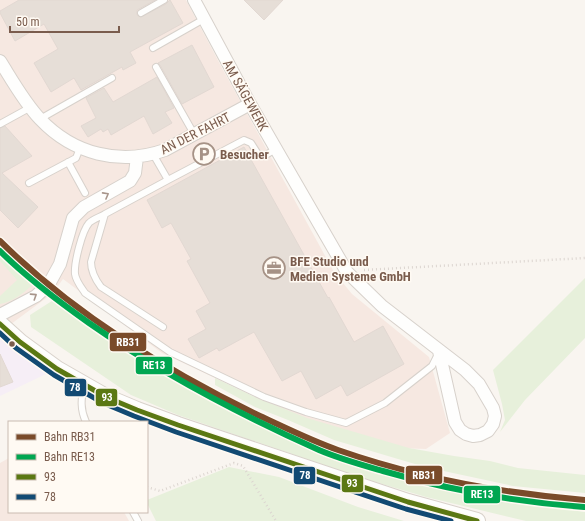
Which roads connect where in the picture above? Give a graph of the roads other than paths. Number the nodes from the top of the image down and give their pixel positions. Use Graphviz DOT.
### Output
graph roads {
  1 [pos="164,0"];
  2 [pos="194,0"];
  3 [pos="141,13"];
  4 [pos="204,19"];
  5 [pos="153,48"];
  6 [pos="0,61"];
  7 [pos="156,67"];
  8 [pos="4,75"];
  9 [pos="112,78"];
  10 [pos="250,104"];
  11 [pos="31,107"];
  12 [pos="40,118"];
  13 [pos="0,124"];
  14 [pos="194,134"];
  15 [pos="80,148"];
  16 [pos="276,149"];
  17 [pos="153,154"];
  18 [pos="138,157"];
  19 [pos="68,162"];
  20 [pos="168,180"];
  21 [pos="29,183"];
  22 [pos="85,193"];
  23 [pos="105,214"];
  24 [pos="0,315"];
  25 [pos="0,324"];
  26 [pos="163,327"];
  27 [pos="439,351"];
  28 [pos="84,385"];
  29 [pos="86,421"];
  30 [pos="477,521"];
  1 -- 3 [label="lane"];
  2 -- 4 [label="street, AM SÄGEWERK"];
  4 -- 5 [label="lane"];
  4 -- 10 [label="street, AM SÄGEWERK"];
  6 -- 8 [label="street, AN DER FAHRT"];
  7 -- 14 [label="lane"];
  8 -- 11 [label="street, AN DER FAHRT"];
  9 -- 12 [label="lane"];
  10 -- 14 [label="street, AN DER FAHRT"];
  10 -- 16 [label="street, AM SÄGEWERK"];
  11 -- 12 [label="street, AN DER FAHRT"];
  11 -- 13 [label="lane"];
  12 -- 15 [label="street, AN DER FAHRT"];
  14 -- 17 [label="street, AN DER FAHRT"];
  15 -- 18 [label="street, AN DER FAHRT"];
  15 -- 19 [label="lane"];
  16 -- 20 [label="lane"];
  16 -- 27 [label="street, AM SÄGEWERK"];
  17 -- 18 [label="street, AN DER FAHRT"];
  17 -- 20 [label="lane"];
  24 -- 18 [label="street, one-way"];
  19 -- 21 [label="lane"];
  19 -- 22 [label="lane"];
  20 -- 23 [label="lane"];
  23 -- 26 [label="lane"];
  23 -- 27 [label="lane"];
  25 -- 28 [label="street"];
  27 -- 27 [label="street, AM SÄGEWERK"];
  28 -- 29 [label="lane"];
  28 -- 30 [label="street"];
}
